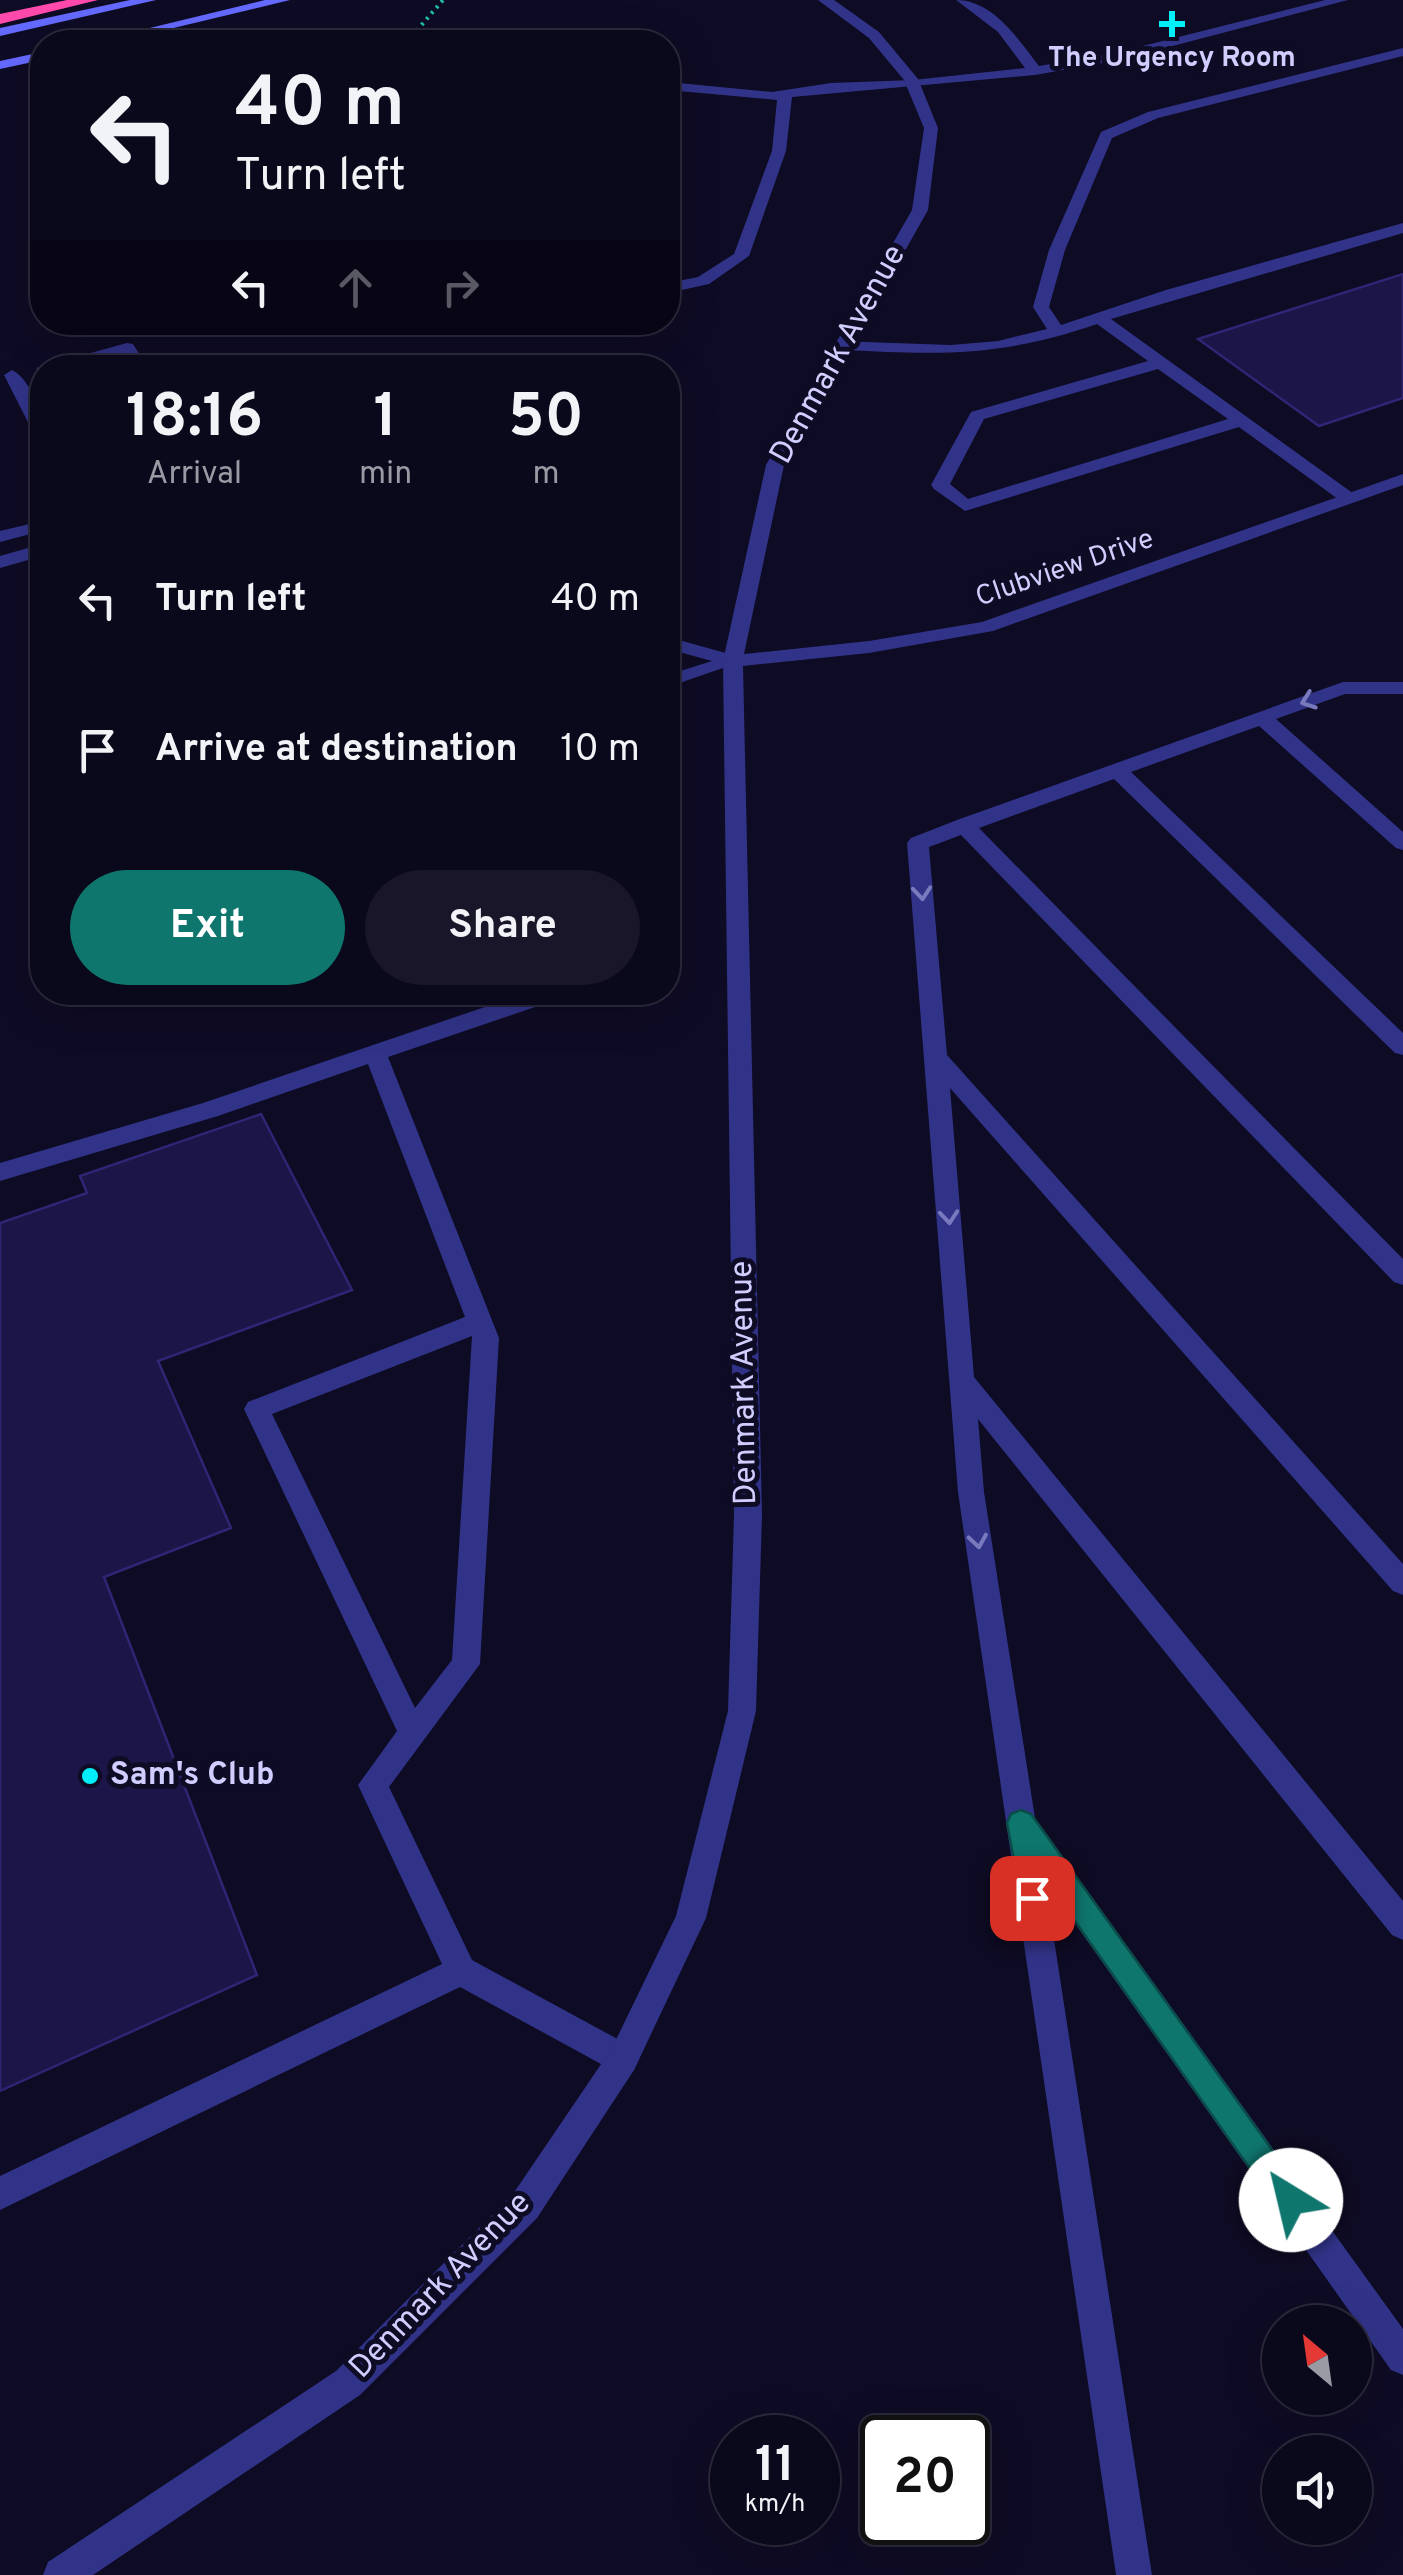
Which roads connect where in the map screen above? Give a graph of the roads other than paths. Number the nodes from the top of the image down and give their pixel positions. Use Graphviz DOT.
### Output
graph roads {
  1 [pos="90,0"];
  2 [pos="148,0"];
  3 [pos="283,0"];
  4 [pos="825,0"];
  5 [pos="963,0"];
  6 [pos="1260,0"];
  7 [pos="1340,0"];
  8 [pos="1281,12"];
  9 [pos="0,19"];
  10 [pos="152,30"];
  11 [pos="0,32"];
  12 [pos="1403,52"];
  13 [pos="30,59"];
  14 [pos="0,65"];
  15 [pos="1035,72"];
  16 [pos="913,84"];
  17 [pos="680,87"];
  18 [pos="785,94"];
  19 [pos="1403,228"];
  20 [pos="680,286"];
  21 [pos="1099,318"];
  22 [pos="1058,332"];
  23 [pos="843,345"];
  24 [pos="107,355"];
  25 [pos="132,355"];
  26 [pos="1159,363"];
  27 [pos="6,376"];
  28 [pos="30,413"];
  29 [pos="1238,422"];
  30 [pos="1403,479"];
  31 [pos="1348,498"];
  32 [pos="30,529"];
  33 [pos="0,537"];
  34 [pos="30,553"];
  35 [pos="0,562"];
  36 [pos="680,647"];
  37 [pos="732,660"];
  38 [pos="680,677"];
  39 [pos="1403,688"];
  40 [pos="1261,718"];
  41 [pos="1117,770"];
  42 [pos="964,826"];
  43 [pos="1403,842"];
  44 [pos="515,1005"];
  45 [pos="1403,1047"];
  46 [pos="375,1053"];
  47 [pos="936,1058"];
  48 [pos="0,1172"];
  49 [pos="1403,1276"];
  50 [pos="480,1322"];
  51 [pos="962,1380"];
  52 [pos="1403,1583"];
  53 [pos="412,1730"];
  54 [pos="1021,1823"];
  55 [pos="1403,1925"];
  56 [pos="461,1971"];
  57 [pos="623,2058"];
  58 [pos="0,2193"];
  59 [pos="1403,2358"];
  60 [pos="62,2575"];
  61 [pos="1134,2575"];
  1 -- 9 [label="highway"];
  2 -- 11 [label="main road"];
  3 -- 10 [label="main road"];
  4 -- 16 [label="street, Denmark Avenue"];
  5 -- 15 [label="street"];
  6 -- 8 [label="street"];
  7 -- 8 [label="street"];
  8 -- 15 [label="street"];
  12 -- 22 [label="street"];
  13 -- 14 [label="main road"];
  15 -- 16 [label="street"];
  16 -- 18 [label="street"];
  16 -- 23 [label="street, Denmark Avenue"];
  17 -- 18 [label="street"];
  18 -- 20 [label="street"];
  19 -- 21 [label="street"];
  21 -- 22 [label="street"];
  21 -- 26 [label="street"];
  22 -- 23 [label="street"];
  23 -- 37 [label="street, Denmark Avenue"];
  24 -- 25 [label="street"];
  26 -- 29 [label="street"];
  26 -- 29 [label="street"];
  27 -- 28 [label="street"];
  29 -- 31 [label="street"];
  30 -- 31 [label="street, Clubview Drive"];
  31 -- 37 [label="street, Clubview Drive"];
  32 -- 33 [label="street"];
  34 -- 35 [label="street"];
  36 -- 37 [label="street"];
  37 -- 38 [label="street"];
  37 -- 57 [label="street, Denmark Avenue"];
  39 -- 40 [label="street, one-way"];
  40 -- 41 [label="street"];
  40 -- 43 [label="street"];
  41 -- 42 [label="street"];
  41 -- 45 [label="street"];
  42 -- 47 [label="street, one-way"];
  42 -- 49 [label="street"];
  44 -- 46 [label="street"];
  46 -- 48 [label="street"];
  46 -- 50 [label="street"];
  47 -- 51 [label="street, one-way"];
  47 -- 52 [label="street"];
  50 -- 53 [label="street"];
  50 -- 53 [label="street"];
  51 -- 54 [label="street, one-way"];
  51 -- 55 [label="street"];
  53 -- 56 [label="street"];
  54 -- 59 [label="street"];
  54 -- 61 [label="street"];
  56 -- 57 [label="street"];
  56 -- 58 [label="street"];
  57 -- 60 [label="street, Denmark Avenue"];
}
